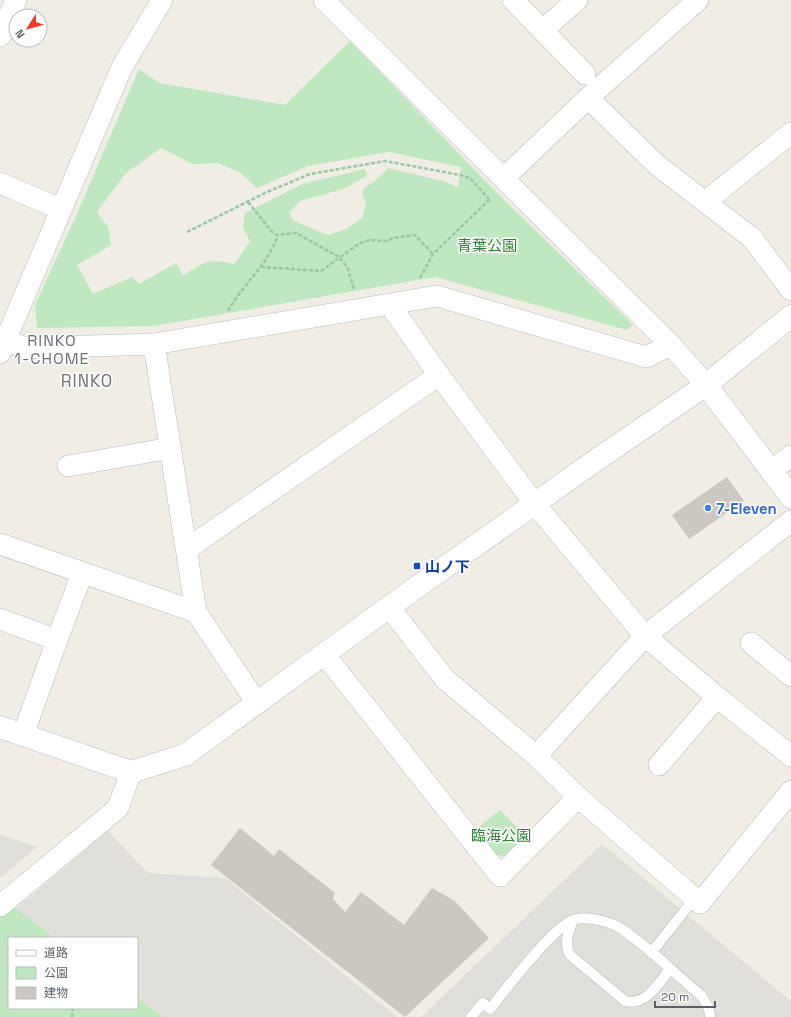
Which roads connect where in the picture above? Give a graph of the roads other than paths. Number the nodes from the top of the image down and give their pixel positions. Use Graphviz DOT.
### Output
graph roads {
  1 [pos="16,0"];
  2 [pos="162,0"];
  3 [pos="513,0"];
  4 [pos="577,0"];
  5 [pos="698,0"];
  6 [pos="330,2"];
  7 [pos="543,30"];
  8 [pos="0,36"];
  9 [pos="585,74"];
  10 [pos="588,98"];
  11 [pos="791,133"];
  12 [pos="0,183"];
  13 [pos="499,186"];
  14 [pos="705,202"];
  15 [pos="60,208"];
  16 [pos="791,290"];
  17 [pos="399,303"];
  18 [pos="791,316"];
  19 [pos="154,344"];
  20 [pos="2,345"];
  21 [pos="671,345"];
  22 [pos="439,375"];
  23 [pos="706,384"];
  24 [pos="171,448"];
  25 [pos="791,456"];
  26 [pos="68,466"];
  27 [pos="772,471"];
  28 [pos="791,497"];
  29 [pos="534,503"];
  30 [pos="791,521"];
  31 [pos="0,544"];
  32 [pos="187,549"];
  33 [pos="82,574"];
  34 [pos="389,607"];
  35 [pos="196,612"];
  36 [pos="0,619"];
  37 [pos="645,636"];
  38 [pos="57,640"];
  39 [pos="751,643"];
  40 [pos="324,654"];
  41 [pos="791,676"];
  42 [pos="717,697"];
  43 [pos="257,703"];
  44 [pos="0,727"];
  45 [pos="23,735"];
  46 [pos="536,756"];
  47 [pos="791,756"];
  48 [pos="659,765"];
  49 [pos="131,772"];
  50 [pos="791,791"];
  51 [pos="578,797"];
  52 [pos="694,899"];
  53 [pos="0,906"];
  54 [pos="573,920"];
  55 [pos="651,953"];
  56 [pos="670,970"];
  57 [pos="471,1017"];
  58 [pos="710,1017"];
  1 -- 8 [label="street"];
  2 -- 15 [label="street"];
  3 -- 7 [label="street"];
  4 -- 7 [label="street"];
  5 -- 10 [label="street"];
  6 -- 13 [label="street"];
  7 -- 9 [label="street"];
  10 -- 13 [label="street"];
  10 -- 14 [label="street"];
  11 -- 14 [label="street"];
  12 -- 15 [label="street"];
  13 -- 21 [label="street"];
  14 -- 16 [label="street"];
  15 -- 20 [label="street"];
  17 -- 19 [label="street"];
  17 -- 21 [label="street"];
  17 -- 22 [label="street"];
  18 -- 23 [label="street"];
  19 -- 20 [label="street"];
  19 -- 24 [label="street"];
  21 -- 23 [label="street"];
  22 -- 29 [label="street"];
  22 -- 32 [label="street"];
  23 -- 27 [label="street"];
  23 -- 29 [label="street"];
  24 -- 26 [label="street"];
  24 -- 32 [label="street"];
  25 -- 27 [label="street"];
  27 -- 28 [label="street"];
  29 -- 34 [label="street"];
  29 -- 37 [label="street"];
  30 -- 37 [label="street"];
  31 -- 33 [label="street"];
  32 -- 35 [label="street"];
  33 -- 35 [label="street"];
  33 -- 38 [label="street"];
  34 -- 40 [label="street"];
  34 -- 46 [label="street"];
  35 -- 43 [label="street"];
  36 -- 38 [label="street"];
  37 -- 42 [label="street"];
  37 -- 46 [label="street"];
  38 -- 45 [label="street"];
  39 -- 41 [label="street"];
  40 -- 43 [label="street"];
  40 -- 51 [label="street"];
  42 -- 47 [label="street"];
  42 -- 48 [label="street"];
  43 -- 49 [label="street"];
  44 -- 45 [label="street"];
  45 -- 49 [label="street"];
  46 -- 51 [label="street"];
  49 -- 53 [label="street"];
  50 -- 52 [label="street"];
  51 -- 52 [label="street"];
  52 -- 55 [label="lane"];
  54 -- 55 [label="lane"];
  54 -- 56 [label="lane"];
  54 -- 57 [label="lane"];
  55 -- 56 [label="lane"];
  56 -- 58 [label="lane"];
}
